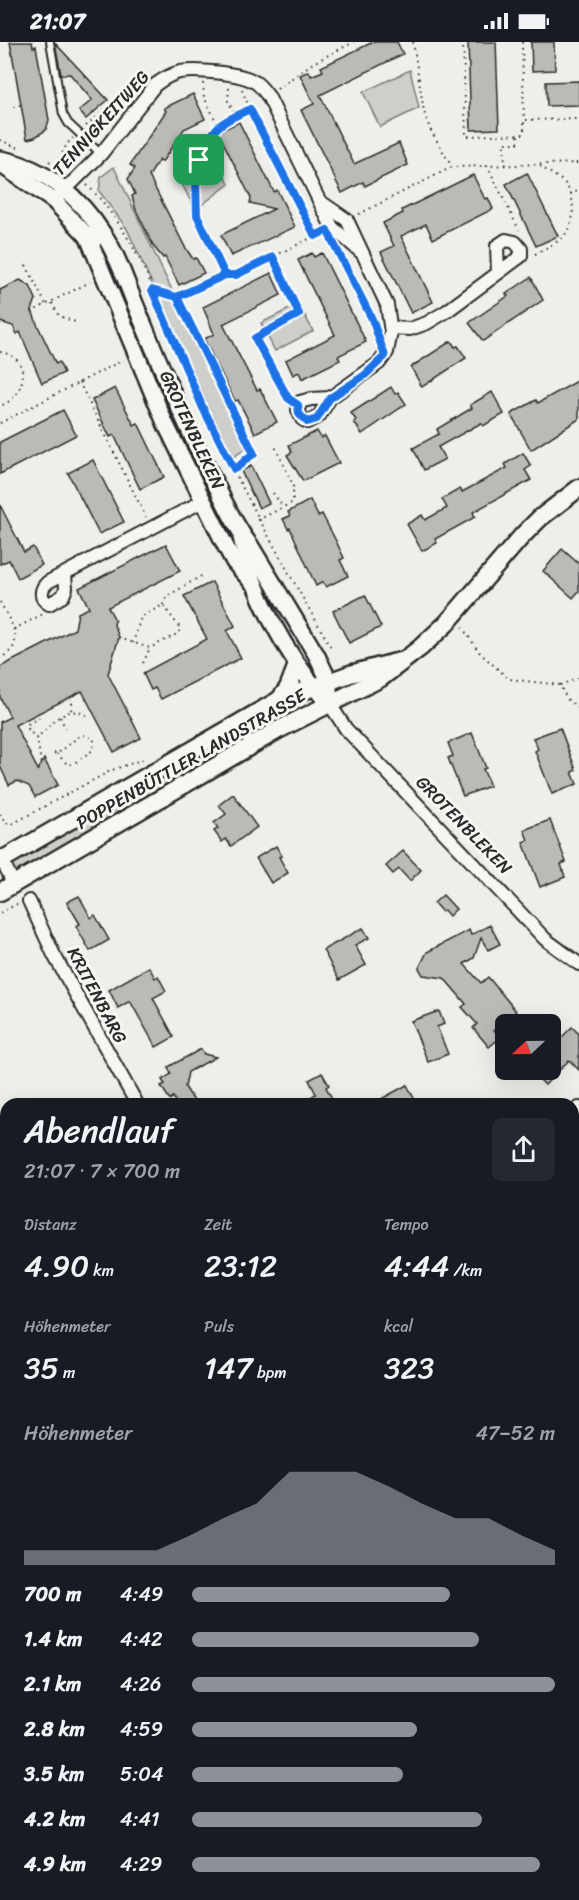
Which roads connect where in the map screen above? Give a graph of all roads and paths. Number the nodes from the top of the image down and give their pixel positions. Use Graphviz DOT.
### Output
graph roads {
  1 [pos="50,42"];
  2 [pos="354,42"];
  3 [pos="413,42"];
  4 [pos="463,42"];
  5 [pos="522,42"];
  6 [pos="203,72"];
  7 [pos="171,75"];
  8 [pos="233,76"];
  9 [pos="268,96"];
  10 [pos="21,105"];
  11 [pos="13,107"];
  12 [pos="250,109"];
  13 [pos="236,116"];
  14 [pos="579,118"];
  15 [pos="524,120"];
  16 [pos="218,125"];
  17 [pos="78,133"];
  18 [pos="518,134"];
  19 [pos="100,154"];
  20 [pos="0,159"];
  21 [pos="579,163"];
  22 [pos="0,164"];
  23 [pos="57,164"];
  24 [pos="487,165"];
  25 [pos="505,165"];
  26 [pos="540,166"];
  27 [pos="452,167"];
  28 [pos="86,184"];
  29 [pos="579,191"];
  30 [pos="571,194"];
  31 [pos="60,196"];
  32 [pos="352,217"];
  33 [pos="327,230"];
  34 [pos="87,235"];
  35 [pos="315,236"];
  36 [pos="332,240"];
  37 [pos="515,242"];
  38 [pos="521,256"];
  39 [pos="273,257"];
  40 [pos="26,266"];
  41 [pos="498,273"];
  42 [pos="225,275"];
  43 [pos="90,282"];
  44 [pos="127,284"];
  45 [pos="152,290"];
  46 [pos="177,297"];
  47 [pos="51,302"];
  48 [pos="46,305"];
  49 [pos="31,312"];
  50 [pos="78,323"];
  51 [pos="392,328"];
  52 [pos="0,352"];
  53 [pos="135,355"];
  54 [pos="385,356"];
  55 [pos="79,382"];
  56 [pos="330,398"];
  57 [pos="298,405"];
  58 [pos="0,406"];
  59 [pos="0,423"];
  60 [pos="274,444"];
  61 [pos="121,451"];
  62 [pos="115,454"];
  63 [pos="234,469"];
  64 [pos="134,476"];
  65 [pos="128,480"];
  66 [pos="579,488"];
  67 [pos="273,493"];
  68 [pos="203,501"];
  69 [pos="283,507"];
  70 [pos="145,514"];
  71 [pos="258,520"];
  72 [pos="240,532"];
  73 [pos="65,574"];
  74 [pos="201,576"];
  75 [pos="252,582"];
  76 [pos="0,602"];
  77 [pos="50,604"];
  78 [pos="163,604"];
  79 [pos="454,615"];
  80 [pos="14,629"];
  81 [pos="119,638"];
  82 [pos="133,643"];
  83 [pos="150,648"];
  84 [pos="332,649"];
  85 [pos="0,658"];
  86 [pos="401,661"];
  87 [pos="143,663"];
  88 [pos="297,665"];
  89 [pos="579,678"];
  90 [pos="321,683"];
  91 [pos="560,685"];
  92 [pos="70,697"];
  93 [pos="279,700"];
  94 [pos="329,703"];
  95 [pos="579,710"];
  96 [pos="71,711"];
  97 [pos="38,713"];
  98 [pos="60,717"];
  99 [pos="89,717"];
  100 [pos="66,729"];
  101 [pos="37,738"];
  102 [pos="56,754"];
  103 [pos="153,755"];
  104 [pos="41,763"];
  105 [pos="1,817"];
  106 [pos="1,859"];
  107 [pos="6,889"];
  108 [pos="29,902"];
  109 [pos="14,905"];
  110 [pos="0,913"];
  111 [pos="579,964"];
  112 [pos="134,1098"];
  1 -- 17 [label="lane"];
  2 -- 9 [label="path"];
  3 -- 27 [label="path"];
  4 -- 18 [label="path"];
  5 -- 15 [label="path"];
  6 -- 7 [label="street, TENNIGKEITWEG"];
  6 -- 8 [label="street, TENNIGKEITWEG"];
  6 -- 16 [label="path"];
  7 -- 17 [label="path"];
  7 -- 19 [label="street, TENNIGKEITWEG"];
  8 -- 9 [label="street, TENNIGKEITWEG"];
  8 -- 12 [label="path"];
  8 -- 13 [label="path"];
  9 -- 51 [label="street, TENNIGKEITWEG"];
  10 -- 11 [label="path"];
  12 -- 13 [label="path"];
  12 -- 35 [label="path"];
  13 -- 16 [label="path"];
  14 -- 15 [label="path"];
  15 -- 18 [label="path"];
  16 -- 42 [label="path"];
  17 -- 19 [label="lane"];
  17 -- 23 [label="path"];
  18 -- 25 [label="path"];
  19 -- 31 [label="street, TENNIGKEITWEG"];
  20 -- 31 [label="street"];
  21 -- 26 [label="path"];
  22 -- 31 [label="street"];
  24 -- 25 [label="path"];
  24 -- 27 [label="path"];
  24 -- 37 [label="path"];
  25 -- 26 [label="path"];
  26 -- 30 [label="path"];
  27 -- 32 [label="path"];
  28 -- 45 [label="path"];
  29 -- 30 [label="path"];
  30 -- 38 [label="path"];
  31 -- 34 [label="street, GROTENBLEKEN"];
  31 -- 44 [label="street, GROTENBLEKEN"];
  33 -- 35 [label="path"];
  34 -- 44 [label="street, GROTENBLEKEN"];
  34 -- 53 [label="street, GROTENBLEKEN"];
  35 -- 39 [label="path"];
  36 -- 54 [label="path"];
  37 -- 38 [label="street"];
  37 -- 41 [label="street"];
  38 -- 41 [label="street"];
  39 -- 42 [label="path"];
  39 -- 57 [label="path"];
  40 -- 48 [label="path"];
  41 -- 51 [label="street"];
  42 -- 46 [label="path"];
  43 -- 47 [label="path"];
  44 -- 72 [label="street, GROTENBLEKEN"];
  45 -- 46 [label="path"];
  45 -- 63 [label="path"];
  46 -- 63 [label="path"];
  47 -- 48 [label="path"];
  47 -- 50 [label="path"];
  48 -- 49 [label="path"];
  51 -- 54 [label="street, TENNIGKEITWEG"];
  52 -- 58 [label="path"];
  53 -- 55 [label="path"];
  53 -- 68 [label="street, GROTENBLEKEN"];
  54 -- 56 [label="street"];
  55 -- 59 [label="path"];
  55 -- 62 [label="path"];
  56 -- 57 [label="street"];
  56 -- 57 [label="street"];
  60 -- 69 [label="path"];
  61 -- 62 [label="path"];
  62 -- 65 [label="path"];
  63 -- 71 [label="path"];
  64 -- 65 [label="path"];
  65 -- 70 [label="path"];
  66 -- 79 [label="main road, POPPENBÜTTLER LANDSTRASSE"];
  67 -- 69 [label="path"];
  68 -- 73 [label="street"];
  68 -- 75 [label="street, GROTENBLEKEN"];
  69 -- 71 [label="path"];
  71 -- 84 [label="path"];
  72 -- 75 [label="street, GROTENBLEKEN"];
  72 -- 90 [label="street, GROTENBLEKEN"];
  73 -- 77 [label="street"];
  73 -- 77 [label="street"];
  74 -- 78 [label="path"];
  75 -- 88 [label="street, GROTENBLEKEN"];
  76 -- 80 [label="path"];
  77 -- 80 [label="path"];
  78 -- 82 [label="path"];
  78 -- 83 [label="path"];
  79 -- 86 [label="main road, POPPENBÜTTLER LANDSTRASSE"];
  79 -- 91 [label="path"];
  80 -- 85 [label="path"];
  81 -- 82 [label="path"];
  82 -- 83 [label="path"];
  83 -- 87 [label="path"];
  86 -- 90 [label="main road, POPPENBÜTTLER LANDSTRASSE"];
  86 -- 94 [label="main road, POPPENBÜTTLER LANDSTRASSE"];
  88 -- 90 [label="street, GROTENBLEKEN"];
  88 -- 93 [label="main road"];
  89 -- 91 [label="path"];
  90 -- 93 [label="main road, POPPENBÜTTLER LANDSTRASSE"];
  90 -- 94 [label="street, GROTENBLEKEN"];
  91 -- 95 [label="path"];
  92 -- 96 [label="path"];
  93 -- 106 [label="main road, POPPENBÜTTLER LANDSTRASSE"];
  94 -- 107 [label="main road, POPPENBÜTTLER LANDSTRASSE"];
  94 -- 111 [label="street, GROTENBLEKEN"];
  96 -- 98 [label="path"];
  96 -- 99 [label="path"];
  97 -- 101 [label="path"];
  98 -- 100 [label="path"];
  98 -- 101 [label="path"];
  101 -- 104 [label="path"];
  102 -- 102 [label="path"];
  103 -- 105 [label="path"];
  106 -- 107 [label="street"];
  108 -- 112 [label="street, KRITENBARG"];
  109 -- 110 [label="path"];
}
